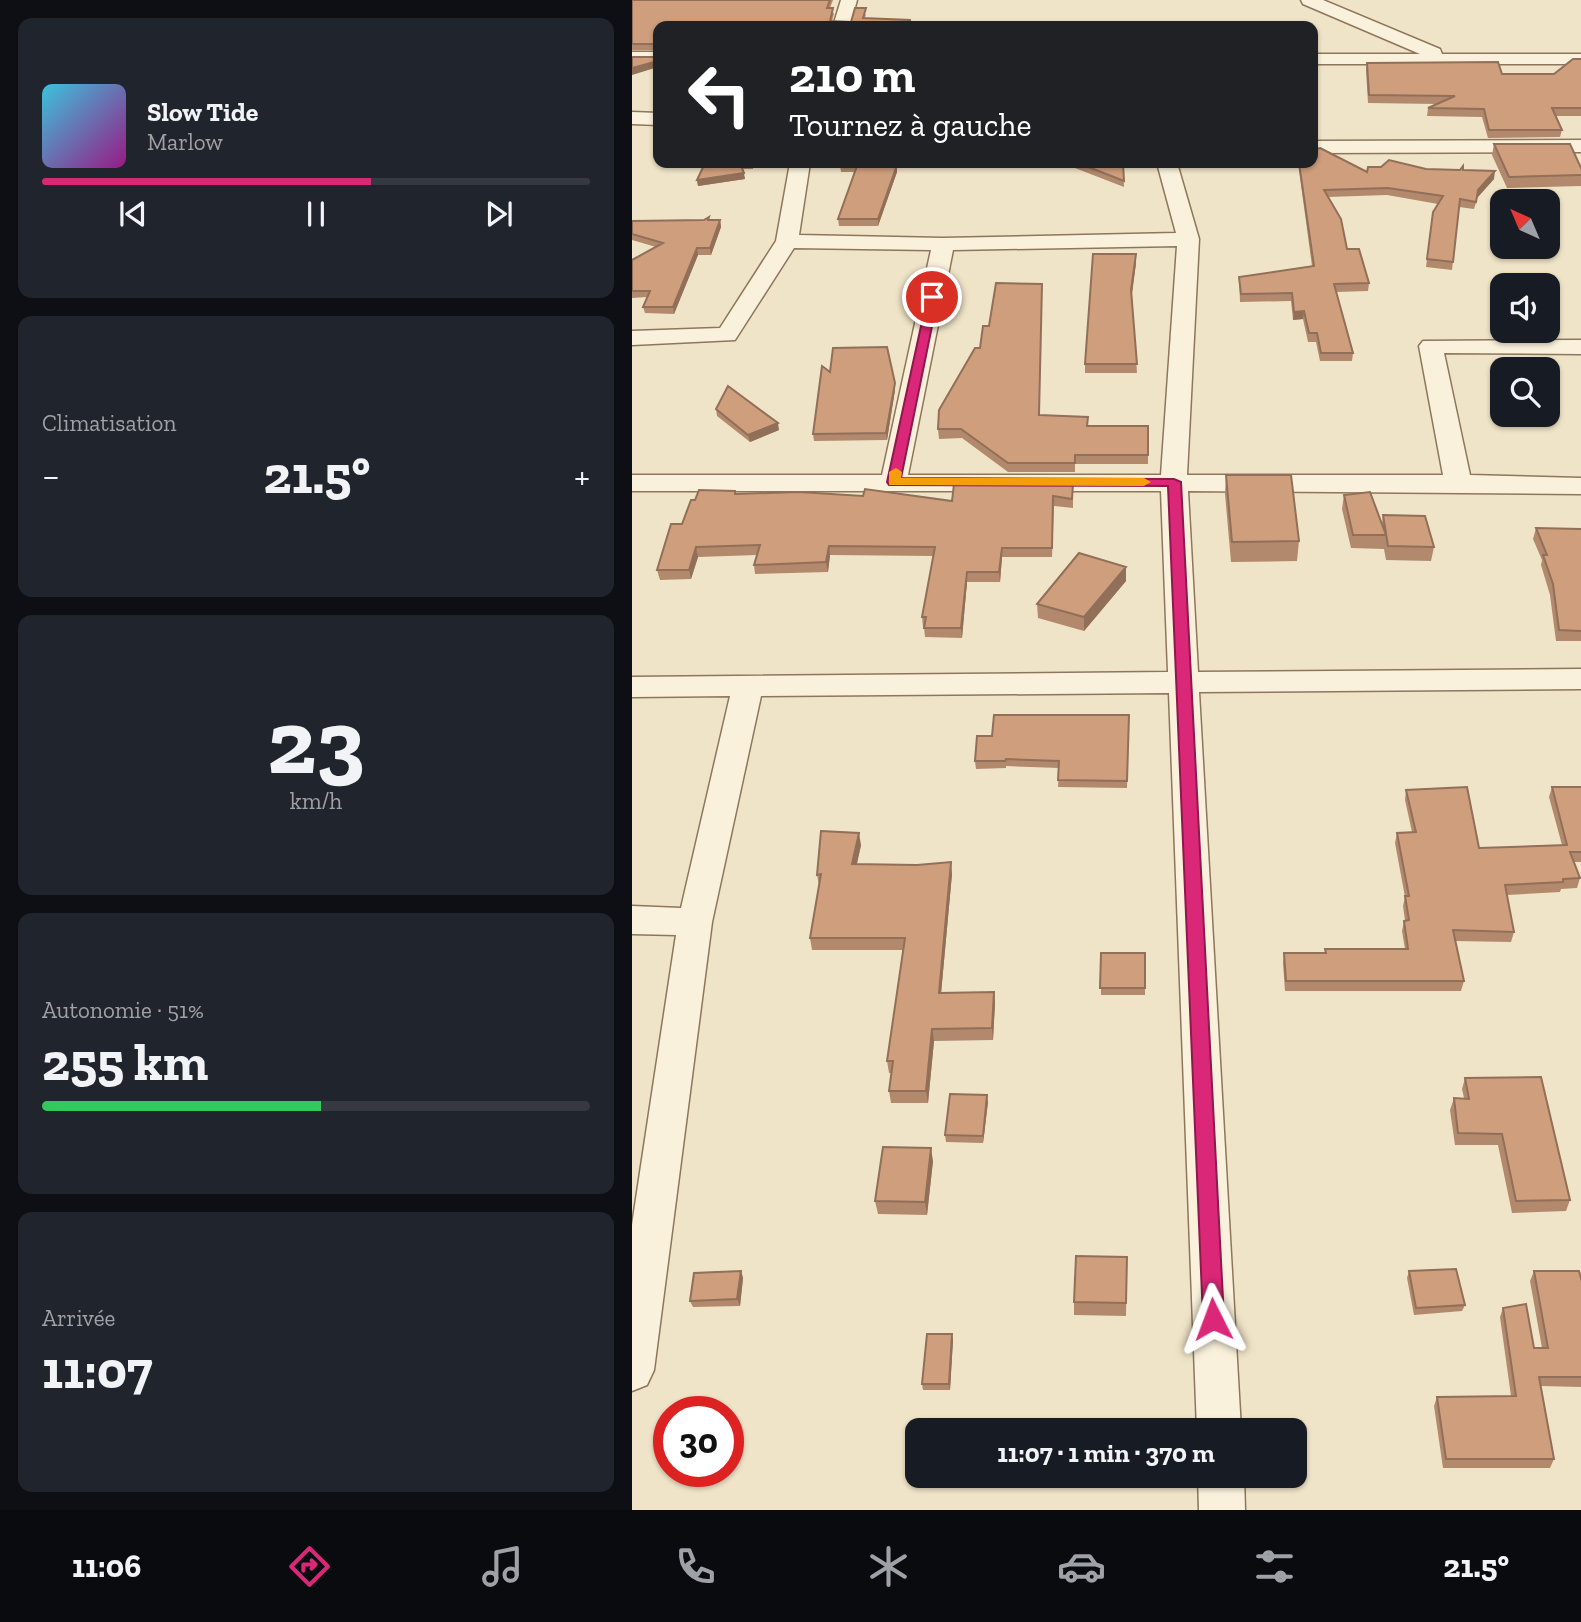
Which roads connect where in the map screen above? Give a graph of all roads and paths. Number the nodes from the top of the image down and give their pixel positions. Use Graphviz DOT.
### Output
graph roads {
  1 [pos="849,0"];
  2 [pos="1309,0"];
  3 [pos="843,21"];
  4 [pos="644,57"];
  5 [pos="1318,59"];
  6 [pos="1448,59"];
  7 [pos="1581,59"];
  8 [pos="632,75"];
  9 [pos="632,118"];
  10 [pos="653,119"];
  11 [pos="1581,146"];
  12 [pos="1318,147"];
  13 [pos="800,168"];
  14 [pos="1168,168"];
  15 [pos="1188,239"];
  16 [pos="787,241"];
  17 [pos="943,244"];
  18 [pos="632,338"];
  19 [pos="1581,347"];
  20 [pos="893,482"];
  21 [pos="1174,482"];
  22 [pos="632,483"];
  23 [pos="1458,483"];
  24 [pos="1581,486"];
  25 [pos="1581,678"];
  26 [pos="1184,682"];
  27 [pos="748,686"];
  28 [pos="632,687"];
  29 [pos="632,919"];
  30 [pos="695,922"];
  31 [pos="632,1370"];
  32 [pos="1217,1418"];
  33 [pos="1221,1488"];
  34 [pos="1222,1510"];
  1 -- 3 [label="street"];
  2 -- 6 [label="street"];
  4 -- 8 [label="street"];
  5 -- 6 [label="street"];
  6 -- 7 [label="street"];
  9 -- 10 [label="street"];
  11 -- 12 [label="street"];
  13 -- 16 [label="street"];
  14 -- 15 [label="street"];
  15 -- 17 [label="street"];
  15 -- 21 [label="street"];
  16 -- 17 [label="street"];
  16 -- 18 [label="street"];
  17 -- 20 [label="street"];
  19 -- 23 [label="street"];
  20 -- 21 [label="street"];
  20 -- 22 [label="street"];
  21 -- 23 [label="street"];
  21 -- 26 [label="street"];
  23 -- 24 [label="street"];
  25 -- 26 [label="street"];
  26 -- 27 [label="street"];
  26 -- 32 [label="street"];
  27 -- 28 [label="street"];
  27 -- 30 [label="street"];
  29 -- 30 [label="street"];
  30 -- 31 [label="street"];
  33 -- 34 [label="street"];
}
